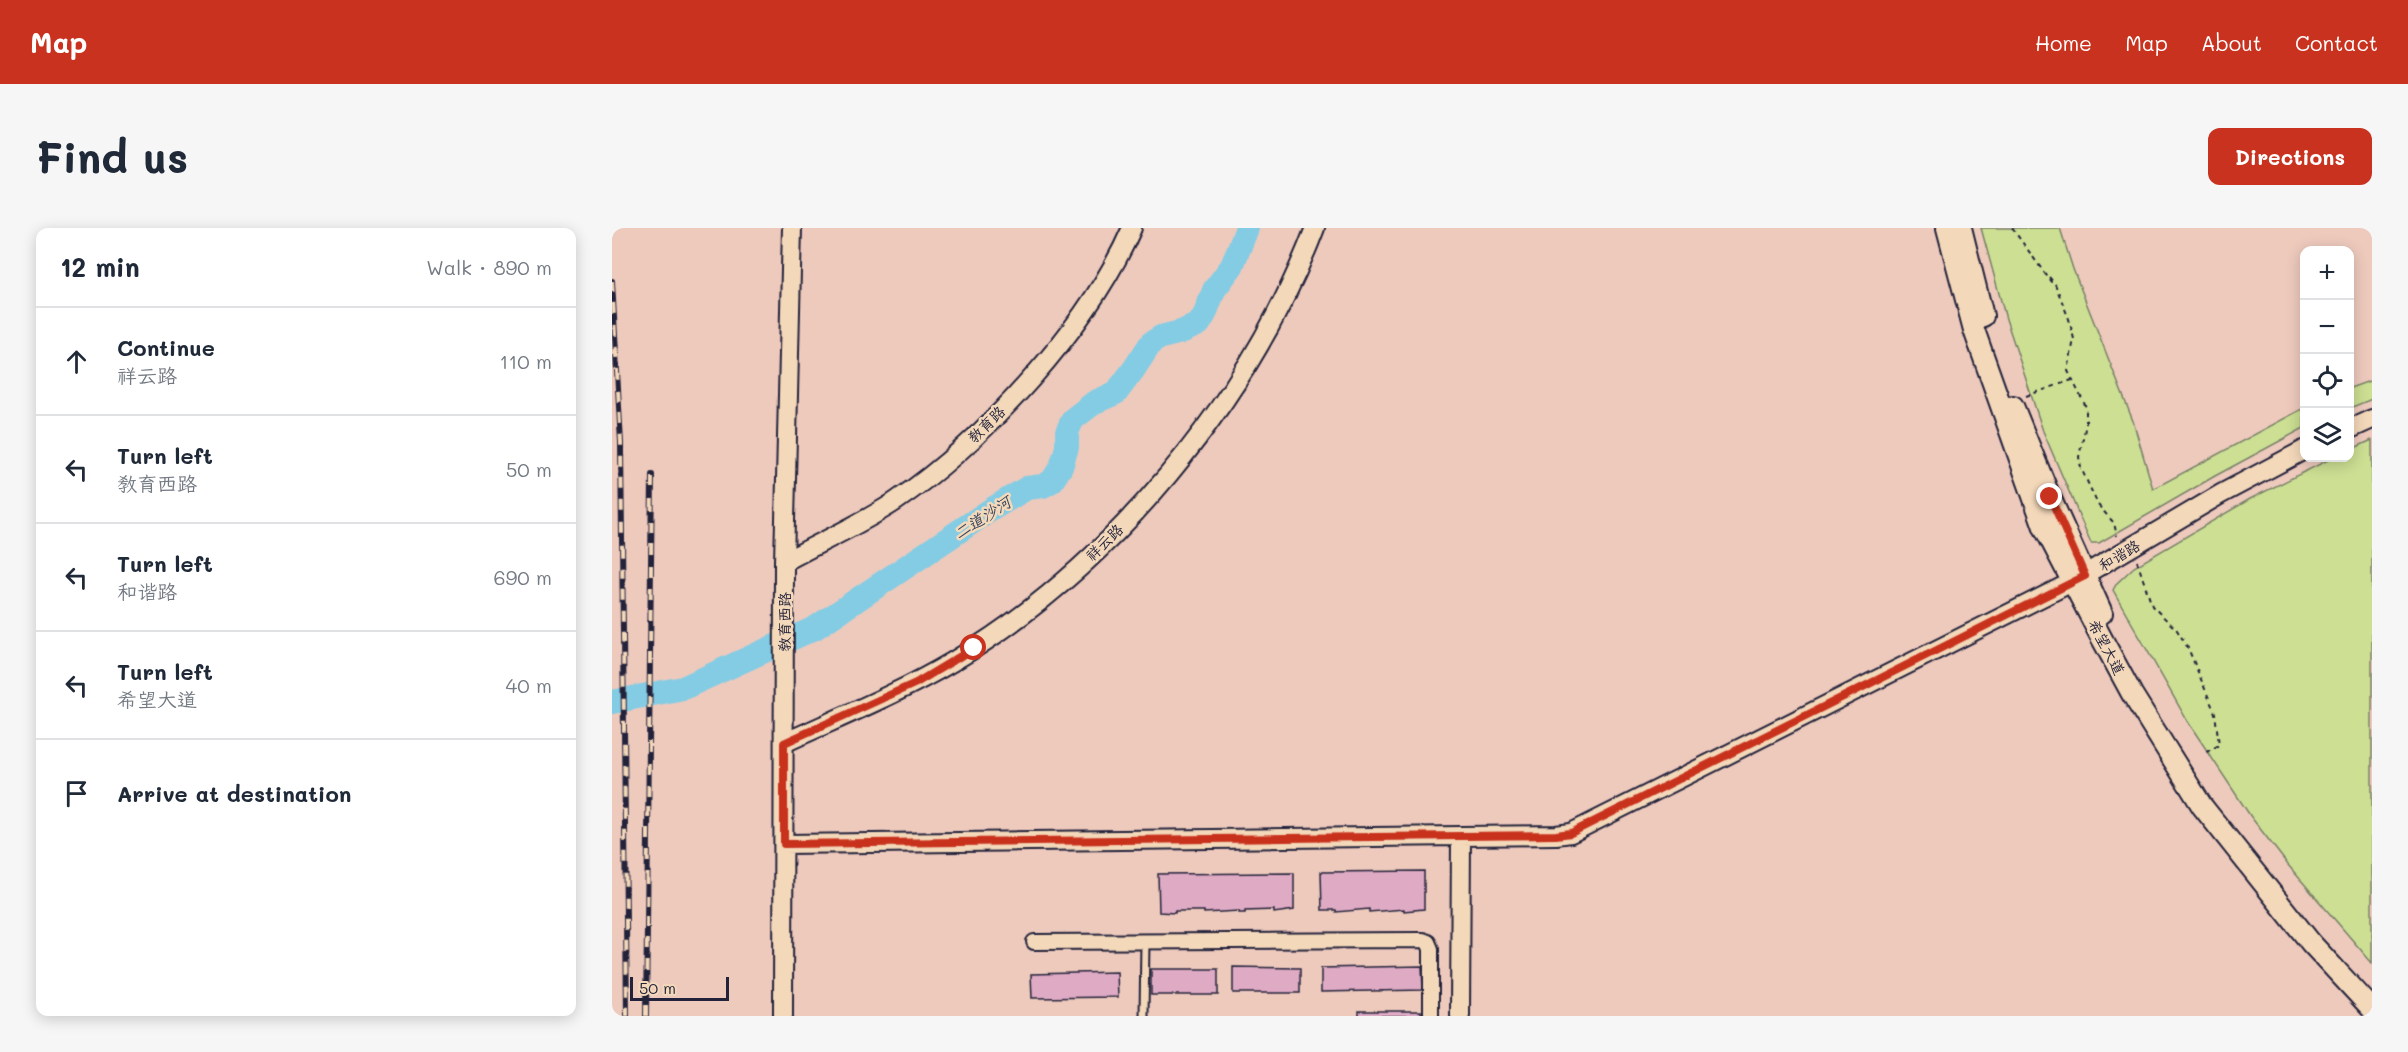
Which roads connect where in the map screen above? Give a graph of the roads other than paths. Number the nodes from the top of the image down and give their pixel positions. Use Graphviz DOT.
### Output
graph roads {
  1 [pos="792,228"];
  2 [pos="1132,228"];
  3 [pos="1315,228"];
  4 [pos="1947,228"];
  5 [pos="1961,228"];
  6 [pos="2372,419"];
  7 [pos="2354,427"];
  8 [pos="2300,452"];
  9 [pos="784,562"];
  10 [pos="2078,579"];
  11 [pos="784,743"];
  12 [pos="1461,836"];
  13 [pos="784,844"];
  14 [pos="1145,941"];
  15 [pos="1034,942"];
  16 [pos="2372,991"];
  17 [pos="2372,1009"];
  18 [pos="783,1016"];
  19 [pos="1144,1016"];
  20 [pos="1431,1016"];
  21 [pos="1460,1016"];
  1 -- 9 [label="street, 教育西路"];
  2 -- 9 [label="street, 教育路"];
  3 -- 11 [label="street, 祥云路"];
  4 -- 10 [label="main road, 希望大道"];
  5 -- 10 [label="main road, 希望大道"];
  6 -- 7 [label="street"];
  8 -- 10 [label="street, 和谐路"];
  9 -- 11 [label="street, 教育西路"];
  10 -- 12 [label="street, 和谐路"];
  10 -- 16 [label="main road, 希望大道"];
  10 -- 17 [label="main road, 希望大道"];
  11 -- 13 [label="street, 教育西路"];
  12 -- 13 [label="street, 和谐路"];
  12 -- 21 [label="street"];
  13 -- 18 [label="street, 教育西路"];
  14 -- 15 [label="street"];
  14 -- 19 [label="lane"];
  14 -- 20 [label="street"];
}
